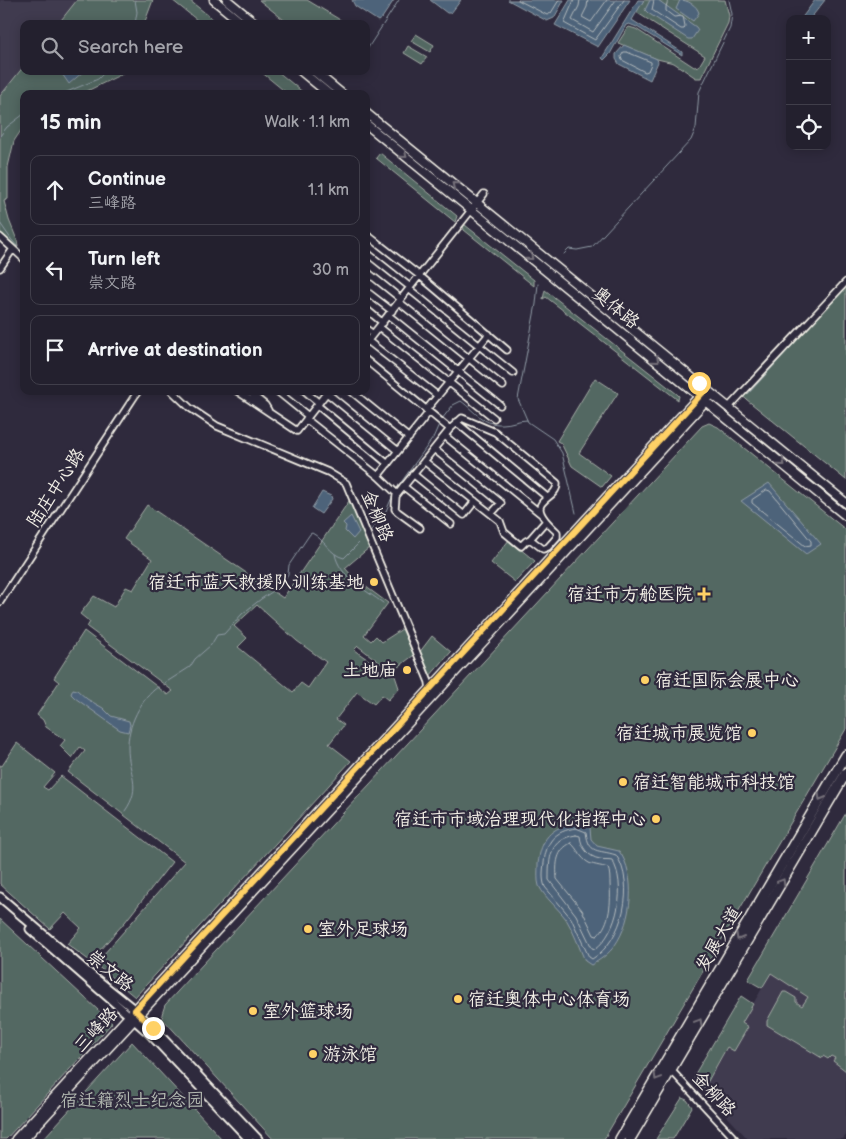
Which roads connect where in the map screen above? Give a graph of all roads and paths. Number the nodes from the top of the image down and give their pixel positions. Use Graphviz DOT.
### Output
graph roads {
  1 [pos="214,0"];
  2 [pos="227,0"];
  3 [pos="238,20"];
  4 [pos="251,20"];
  5 [pos="308,75"];
  6 [pos="318,75"];
  7 [pos="330,90"];
  8 [pos="332,90"];
  9 [pos="370,117"];
  10 [pos="370,127"];
  11 [pos="484,194"];
  12 [pos="475,207"];
  13 [pos="0,237"];
  14 [pos="370,237"];
  15 [pos="13,249"];
  16 [pos="20,255"];
  17 [pos="370,255"];
  18 [pos="0,268"];
  19 [pos="370,275"];
  20 [pos="420,276"];
  21 [pos="846,282"];
  22 [pos="410,288"];
  23 [pos="370,295"];
  24 [pos="400,301"];
  25 [pos="390,313"];
  26 [pos="370,314"];
  27 [pos="381,325"];
  28 [pos="370,332"];
  29 [pos="373,334"];
  30 [pos="488,334"];
  31 [pos="370,338"];
  32 [pos="370,344"];
  33 [pos="479,346"];
  34 [pos="507,350"];
  35 [pos="469,358"];
  36 [pos="370,363"];
  37 [pos="458,371"];
  38 [pos="513,373"];
  39 [pos="449,382"];
  40 [pos="503,386"];
  41 [pos="709,391"];
  42 [pos="135,395"];
  43 [pos="176,395"];
  44 [pos="243,395"];
  45 [pos="253,395"];
  46 [pos="282,395"];
  47 [pos="309,395"];
  48 [pos="326,395"];
  49 [pos="332,395"];
  50 [pos="356,395"];
  51 [pos="438,396"];
  52 [pos="702,398"];
  53 [pos="318,404"];
  54 [pos="500,404"];
  55 [pos="729,407"];
  56 [pos="428,411"];
  57 [pos="268,412"];
  58 [pos="307,417"];
  59 [pos="494,418"];
  60 [pos="456,422"];
  61 [pos="450,429"];
  62 [pos="444,436"];
  63 [pos="409,438"];
  64 [pos="434,449"];
  65 [pos="398,451"];
  66 [pos="424,461"];
  67 [pos="388,464"];
  68 [pos="414,474"];
  69 [pos="378,476"];
  70 [pos="403,486"];
  71 [pos="397,494"];
  72 [pos="547,497"];
  73 [pos="475,501"];
  74 [pos="846,503"];
  75 [pos="540,513"];
  76 [pos="491,514"];
  77 [pos="846,516"];
  78 [pos="545,522"];
  79 [pos="451,524"];
  80 [pos="420,528"];
  81 [pos="530,539"];
  82 [pos="554,540"];
  83 [pos="566,547"];
  84 [pos="0,602"];
  85 [pos="430,689"];
  86 [pos="846,755"];
  87 [pos="846,773"];
  88 [pos="0,897"];
  89 [pos="0,903"];
  90 [pos="135,1015"];
  91 [pos="671,1070"];
  92 [pos="16,1139"];
  93 [pos="24,1139"];
  94 [pos="249,1139"];
  95 [pos="258,1139"];
  96 [pos="620,1139"];
  97 [pos="630,1139"];
  98 [pos="735,1139"];
  1 -- 3 [label="main road"];
  2 -- 4 [label="main road"];
  5 -- 7 [label="main road"];
  6 -- 8 [label="main road"];
  12 -- 9 [label="main road, 奥体路, one-way"];
  10 -- 12 [label="main road, 奥体路, one-way"];
  11 -- 12 [label="street"];
  12 -- 20 [label="street"];
  12 -- 41 [label="main road, 奥体路"];
  12 -- 52 [label="main road, 奥体路, one-way"];
  13 -- 15 [label="street"];
  14 -- 20 [label="street"];
  15 -- 16 [label="street"];
  15 -- 18 [label="street"];
  17 -- 22 [label="street"];
  19 -- 24 [label="street"];
  20 -- 22 [label="street"];
  20 -- 30 [label="street"];
  21 -- 55 [label="street"];
  22 -- 24 [label="street"];
  22 -- 33 [label="street"];
  23 -- 25 [label="street"];
  24 -- 25 [label="street"];
  24 -- 35 [label="street"];
  25 -- 27 [label="street"];
  25 -- 37 [label="street"];
  26 -- 27 [label="street"];
  27 -- 29 [label="street"];
  27 -- 39 [label="street"];
  28 -- 29 [label="street"];
  29 -- 31 [label="street"];
  30 -- 33 [label="street"];
  30 -- 34 [label="street"];
  32 -- 51 [label="street"];
  33 -- 35 [label="street"];
  33 -- 38 [label="street"];
  35 -- 37 [label="street"];
  35 -- 40 [label="street"];
  36 -- 56 [label="street"];
  37 -- 39 [label="street"];
  37 -- 54 [label="street"];
  39 -- 51 [label="street"];
  39 -- 59 [label="street"];
  41 -- 52 [label="main road, 三峰路"];
  41 -- 55 [label="main road, 奥体路"];
  42 -- 84 [label="street, 陆庄中心路"];
  43 -- 85 [label="street, 金柳路"];
  44 -- 57 [label="street"];
  45 -- 57 [label="street"];
  46 -- 58 [label="street"];
  47 -- 53 [label="street"];
  48 -- 53 [label="street"];
  49 -- 65 [label="street"];
  50 -- 63 [label="street"];
  51 -- 56 [label="street"];
  52 -- 77 [label="main road, 奥体路, one-way"];
  52 -- 83 [label="main road, 三峰路"];
  53 -- 58 [label="street"];
  53 -- 67 [label="street"];
  55 -- 74 [label="main road, 奥体路"];
  56 -- 61 [label="street"];
  56 -- 63 [label="street"];
  57 -- 58 [label="street"];
  58 -- 69 [label="street"];
  60 -- 61 [label="street"];
  60 -- 72 [label="street"];
  60 -- 72 [label="street"];
  61 -- 62 [label="street"];
  62 -- 64 [label="street"];
  62 -- 75 [label="street"];
  63 -- 65 [label="street"];
  64 -- 66 [label="street"];
  64 -- 76 [label="street"];
  65 -- 67 [label="street"];
  66 -- 68 [label="street"];
  66 -- 73 [label="street"];
  67 -- 69 [label="street"];
  68 -- 70 [label="street"];
  68 -- 73 [label="street"];
  69 -- 71 [label="street"];
  70 -- 71 [label="street"];
  70 -- 79 [label="street"];
  71 -- 80 [label="street"];
  72 -- 75 [label="street"];
  73 -- 76 [label="street"];
  75 -- 78 [label="street"];
  76 -- 81 [label="street"];
  78 -- 81 [label="street"];
  78 -- 82 [label="street"];
  81 -- 82 [label="street"];
  82 -- 83 [label="street"];
  83 -- 85 [label="main road, 三峰路"];
  83 -- 90 [label="main road, 三峰路"];
  85 -- 90 [label="main road, 三峰路"];
  86 -- 96 [label="main road, 发展大道, one-way"];
  91 -- 87 [label="main road, 发展大道, one-way"];
  88 -- 90 [label="street, 崇文路"];
  89 -- 90 [label="street, 崇文路"];
  90 -- 92 [label="main road, 三峰路"];
  90 -- 93 [label="main road, 三峰路"];
  90 -- 94 [label="street, 崇文路"];
  90 -- 95 [label="street, 崇文路"];
  91 -- 97 [label="main road, 发展大道"];
  91 -- 98 [label="street, 金柳路"];
}
